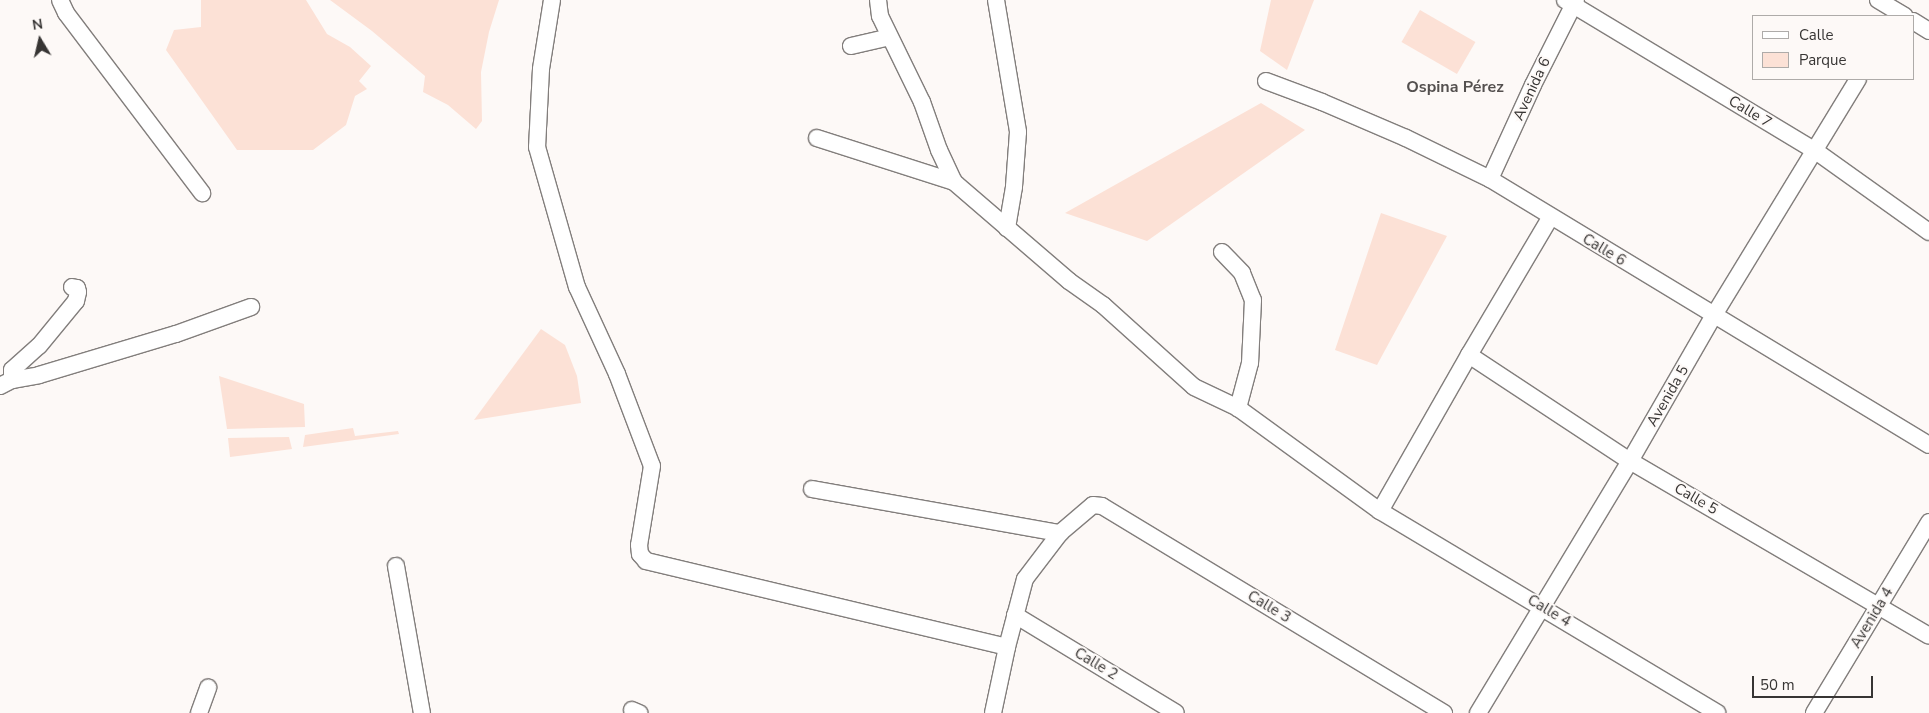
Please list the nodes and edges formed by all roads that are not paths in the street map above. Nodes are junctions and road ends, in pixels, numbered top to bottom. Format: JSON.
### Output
{"nodes":[{"id":1,"x":60,"y":0,"type":"edge"},
{"id":2,"x":552,"y":0,"type":"edge"},
{"id":3,"x":878,"y":0,"type":"edge"},
{"id":4,"x":996,"y":0,"type":"edge"},
{"id":5,"x":1878,"y":0,"type":"edge"},
{"id":6,"x":1572,"y":2,"type":"edge"},
{"id":7,"x":1904,"y":13,"type":"edge"},
{"id":8,"x":1914,"y":20,"type":"edge"},
{"id":9,"x":1929,"y":31,"type":"edge"},
{"id":10,"x":889,"y":37,"type":"junction"},
{"id":11,"x":851,"y":46,"type":"dead end"},
{"id":12,"x":1857,"y":80,"type":"edge"},
{"id":13,"x":1266,"y":82,"type":"dead end"},
{"id":14,"x":817,"y":138,"type":"dead end"},
{"id":15,"x":1814,"y":150,"type":"junction"},
{"id":16,"x":1490,"y":179,"type":"junction"},
{"id":17,"x":954,"y":182,"type":"junction"},
{"id":18,"x":202,"y":193,"type":"dead end"},
{"id":19,"x":1550,"y":218,"type":"junction"},
{"id":20,"x":1007,"y":228,"type":"junction"},
{"id":21,"x":1929,"y":232,"type":"edge"},
{"id":22,"x":1222,"y":252,"type":"dead end"},
{"id":23,"x":72,"y":287,"type":"dead end"},
{"id":24,"x":251,"y":307,"type":"dead end"},
{"id":25,"x":1714,"y":315,"type":"junction"},
{"id":26,"x":1469,"y":355,"type":"junction"},
{"id":27,"x":6,"y":383,"type":"edge"},
{"id":28,"x":1238,"y":408,"type":"junction"},
{"id":29,"x":1929,"y":445,"type":"edge"},
{"id":30,"x":1630,"y":461,"type":"junction"},
{"id":31,"x":812,"y":489,"type":"dead end"},
{"id":32,"x":1380,"y":512,"type":"junction"},
{"id":33,"x":1929,"y":522,"type":"edge"},
{"id":34,"x":1060,"y":533,"type":"junction"},
{"id":35,"x":396,"y":566,"type":"dead end"},
{"id":36,"x":1880,"y":606,"type":"junction"},
{"id":37,"x":1542,"y":607,"type":"junction"},
{"id":38,"x":1015,"y":615,"type":"junction"},
{"id":39,"x":1929,"y":636,"type":"edge"},
{"id":40,"x":1007,"y":647,"type":"junction"},
{"id":41,"x":208,"y":688,"type":"dead end"},
{"id":42,"x":199,"y":713,"type":"edge"},
{"id":43,"x":422,"y":713,"type":"edge"},
{"id":44,"x":993,"y":713,"type":"edge"},
{"id":45,"x":1176,"y":713,"type":"edge"},
{"id":46,"x":1444,"y":713,"type":"edge"},
{"id":47,"x":1478,"y":713,"type":"edge"},
{"id":48,"x":1717,"y":713,"type":"edge"},
{"id":49,"x":1814,"y":713,"type":"edge"}],
"edges":[{"from":1,"to":18,"type":"street"},
{"from":2,"to":40,"type":"street"},
{"from":3,"to":10,"type":"street"},
{"from":4,"to":20,"type":"street"},
{"from":5,"to":7,"type":"street"},
{"from":6,"to":15,"type":"street","name":"Calle 7"},
{"from":6,"to":16,"type":"street","name":"Avenida 6"},
{"from":8,"to":9,"type":"street"},
{"from":10,"to":11,"type":"street"},
{"from":10,"to":17,"type":"street"},
{"from":12,"to":15,"type":"street","name":"Avenida 5"},
{"from":13,"to":16,"type":"street","name":"Calle 6"},
{"from":14,"to":17,"type":"street"},
{"from":15,"to":21,"type":"street","name":"Calle 7"},
{"from":15,"to":25,"type":"street","name":"Avenida 5"},
{"from":16,"to":19,"type":"street","name":"Calle 6"},
{"from":17,"to":20,"type":"street","name":"Calle 4"},
{"from":19,"to":25,"type":"street","name":"Calle 6"},
{"from":19,"to":26,"type":"street"},
{"from":20,"to":28,"type":"street","name":"Calle 4"},
{"from":22,"to":28,"type":"street"},
{"from":23,"to":27,"type":"street"},
{"from":24,"to":27,"type":"street"},
{"from":25,"to":29,"type":"street","name":"Calle 6"},
{"from":25,"to":30,"type":"street","name":"Avenida 5"},
{"from":26,"to":30,"type":"street","name":"Calle 5"},
{"from":26,"to":32,"type":"street"},
{"from":28,"to":32,"type":"street","name":"Calle 4"},
{"from":30,"to":36,"type":"street","name":"Calle 5"},
{"from":30,"to":37,"type":"street","name":"Avenida 5"},
{"from":31,"to":34,"type":"street"},
{"from":32,"to":37,"type":"street","name":"Calle 4"},
{"from":33,"to":36,"type":"street","name":"Avenida 4"},
{"from":34,"to":38,"type":"street"},
{"from":34,"to":46,"type":"street","name":"Calle 3"},
{"from":35,"to":43,"type":"street"},
{"from":36,"to":39,"type":"street","name":"Calle 5"},
{"from":36,"to":49,"type":"street","name":"Avenida 4"},
{"from":37,"to":47,"type":"street","name":"Avenida 5"},
{"from":37,"to":48,"type":"street","name":"Calle 4"},
{"from":38,"to":40,"type":"street"},
{"from":38,"to":45,"type":"street","name":"Calle 2"},
{"from":40,"to":44,"type":"street"},
{"from":41,"to":42,"type":"street"}]}
